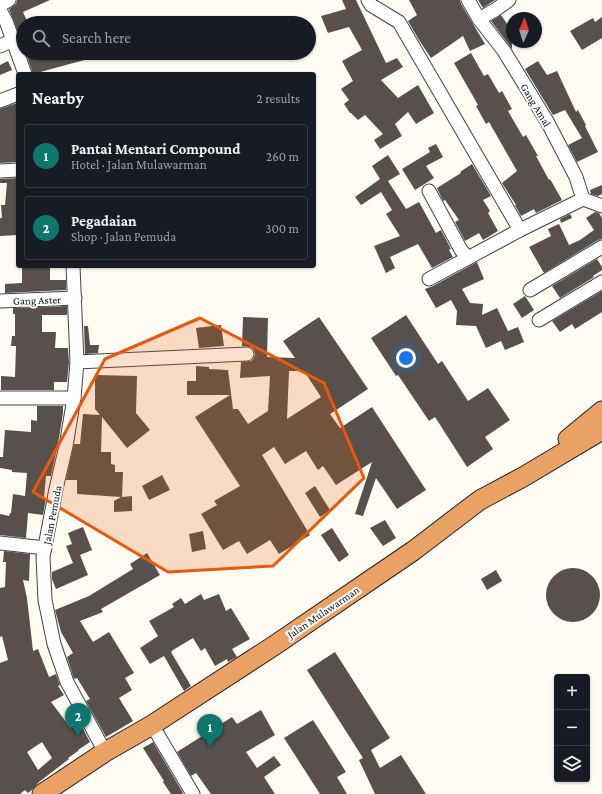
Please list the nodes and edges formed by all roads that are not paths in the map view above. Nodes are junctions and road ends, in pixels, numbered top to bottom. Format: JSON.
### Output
{"nodes":[{"id":1,"x":9,"y":0,"type":"edge"},
{"id":2,"x":368,"y":0,"type":"edge"},
{"id":3,"x":468,"y":0,"type":"edge"},
{"id":4,"x":509,"y":0,"type":"edge"},
{"id":5,"x":0,"y":5,"type":"edge"},
{"id":6,"x":0,"y":10,"type":"edge"},
{"id":7,"x":479,"y":19,"type":"junction"},
{"id":8,"x":13,"y":40,"type":"junction"},
{"id":9,"x":0,"y":46,"type":"edge"},
{"id":10,"x":16,"y":48,"type":"edge"},
{"id":11,"x":20,"y":60,"type":"edge"},
{"id":12,"x":24,"y":72,"type":"edge"},
{"id":13,"x":16,"y":95,"type":"edge"},
{"id":14,"x":0,"y":101,"type":"edge"},
{"id":15,"x":16,"y":170,"type":"edge"},
{"id":16,"x":0,"y":171,"type":"edge"},
{"id":17,"x":429,"y":191,"type":"dead end"},
{"id":18,"x":583,"y":199,"type":"junction"},
{"id":19,"x":602,"y":206,"type":"edge"},
{"id":20,"x":520,"y":230,"type":"junction"},
{"id":21,"x":602,"y":247,"type":"edge"},
{"id":22,"x":468,"y":258,"type":"junction"},
{"id":23,"x":73,"y":268,"type":"edge"},
{"id":24,"x":429,"y":278,"type":"dead end"},
{"id":25,"x":602,"y":282,"type":"edge"},
{"id":26,"x":530,"y":290,"type":"dead end"},
{"id":27,"x":75,"y":298,"type":"junction"},
{"id":28,"x":0,"y":301,"type":"edge"},
{"id":29,"x":539,"y":320,"type":"dead end"},
{"id":30,"x":247,"y":354,"type":"dead end"},
{"id":31,"x":77,"y":362,"type":"junction"},
{"id":32,"x":0,"y":398,"type":"edge"},
{"id":33,"x":74,"y":398,"type":"junction"},
{"id":34,"x":602,"y":411,"type":"edge"},
{"id":35,"x":602,"y":430,"type":"edge"},
{"id":36,"x":523,"y":477,"type":"junction"},
{"id":37,"x":0,"y":543,"type":"edge"},
{"id":38,"x":45,"y":548,"type":"junction"},
{"id":39,"x":152,"y":725,"type":"junction"},
{"id":40,"x":106,"y":752,"type":"junction"},
{"id":41,"x":42,"y":794,"type":"edge"},
{"id":42,"x":193,"y":794,"type":"edge"}],
"edges":[{"from":1,"to":5,"type":"street"},
{"from":2,"to":20,"type":"street"},
{"from":3,"to":7,"type":"street","name":"Gang Amal"},
{"from":4,"to":7,"type":"street"},
{"from":6,"to":8,"type":"street"},
{"from":7,"to":18,"type":"street","name":"Gang Amal"},
{"from":8,"to":9,"type":"street"},
{"from":8,"to":10,"type":"street"},
{"from":11,"to":12,"type":"street"},
{"from":13,"to":14,"type":"street"},
{"from":15,"to":16,"type":"street"},
{"from":17,"to":22,"type":"street"},
{"from":18,"to":19,"type":"street"},
{"from":18,"to":20,"type":"street"},
{"from":20,"to":22,"type":"street"},
{"from":21,"to":26,"type":"street"},
{"from":22,"to":24,"type":"street"},
{"from":23,"to":27,"type":"street","name":"Jalan Pemuda"},
{"from":25,"to":29,"type":"street"},
{"from":27,"to":28,"type":"street","name":"Gang Aster"},
{"from":27,"to":31,"type":"street","name":"Jalan Pemuda"},
{"from":30,"to":31,"type":"street"},
{"from":31,"to":33,"type":"street","name":"Jalan Pemuda"},
{"from":32,"to":33,"type":"street"},
{"from":33,"to":38,"type":"street","name":"Jalan Pemuda"},
{"from":34,"to":36,"type":"highway"},
{"from":35,"to":36,"type":"highway","name":"Jalan Mulawarman"},
{"from":36,"to":39,"type":"highway","name":"Jalan Mulawarman"},
{"from":37,"to":38,"type":"street"},
{"from":38,"to":40,"type":"street","name":"Jalan Pemuda"},
{"from":39,"to":40,"type":"highway","name":"Jalan Mulawarman"},
{"from":39,"to":42,"type":"street"},
{"from":40,"to":41,"type":"highway","name":"Jalan Mulawarman"}]}
